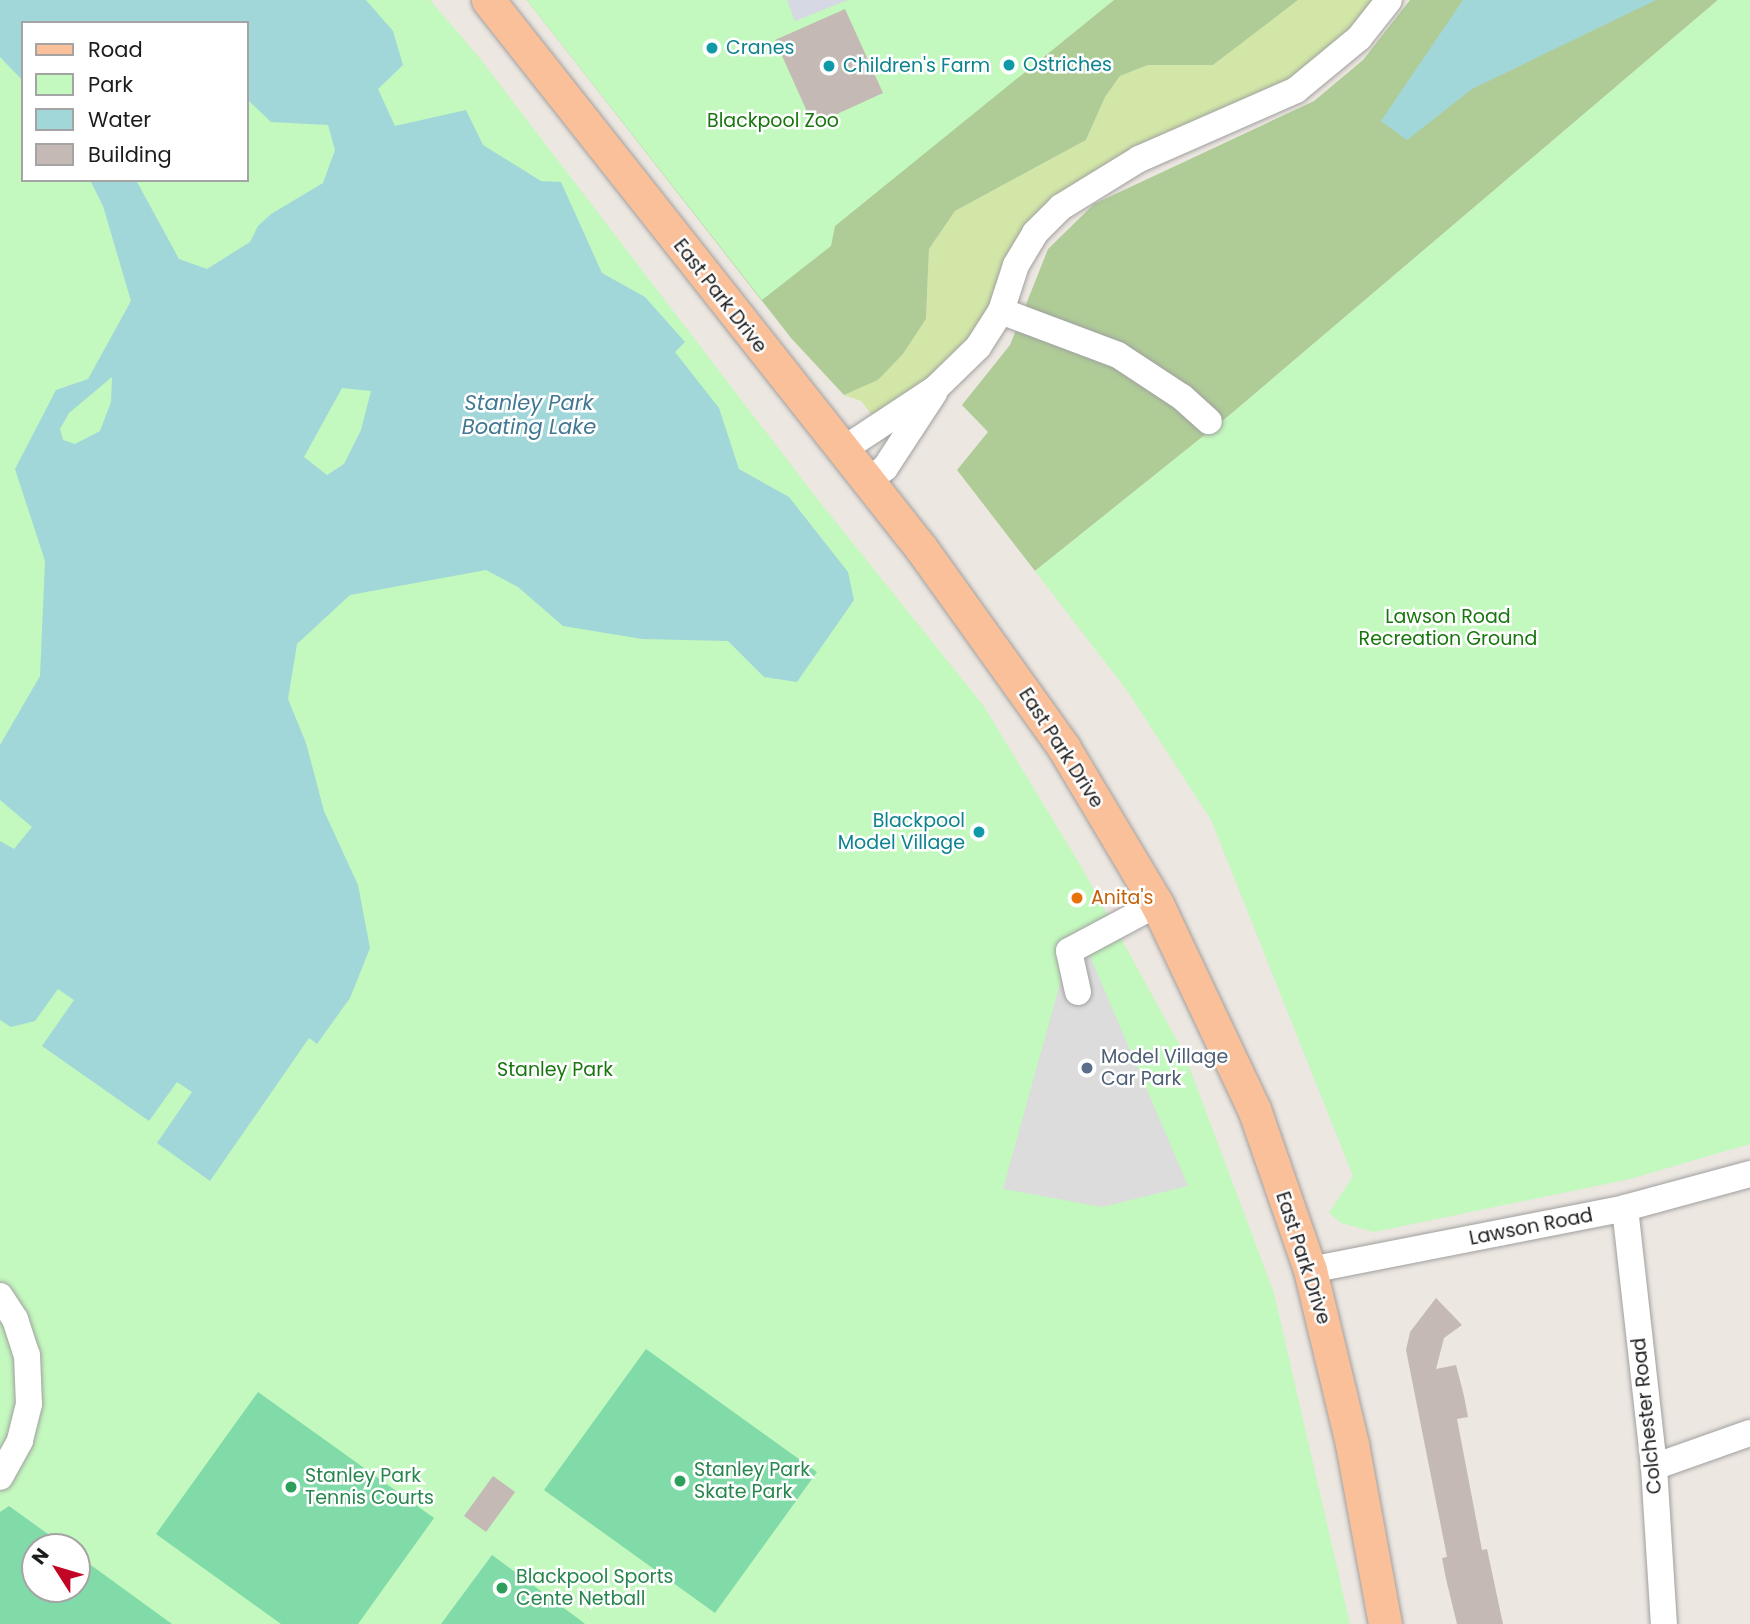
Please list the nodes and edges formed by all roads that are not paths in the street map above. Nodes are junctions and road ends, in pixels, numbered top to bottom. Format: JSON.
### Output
{"nodes":[{"id":1,"x":488,"y":0,"type":"edge"},
{"id":2,"x":1388,"y":0,"type":"edge"},
{"id":3,"x":1001,"y":311,"type":"junction"},
{"id":4,"x":936,"y":388,"type":"junction"},
{"id":5,"x":1209,"y":421,"type":"dead end"},
{"id":6,"x":844,"y":449,"type":"junction"},
{"id":7,"x":869,"y":480,"type":"junction"},
{"id":8,"x":1157,"y":904,"type":"junction"},
{"id":9,"x":1078,"y":992,"type":"dead end"},
{"id":10,"x":1750,"y":1174,"type":"edge"},
{"id":11,"x":1625,"y":1208,"type":"junction"},
{"id":12,"x":1310,"y":1270,"type":"junction"},
{"id":13,"x":0,"y":1296,"type":"edge"},
{"id":14,"x":1750,"y":1433,"type":"edge"},
{"id":15,"x":1654,"y":1467,"type":"junction"},
{"id":16,"x":0,"y":1477,"type":"edge"},
{"id":17,"x":1385,"y":1624,"type":"edge"},
{"id":18,"x":1664,"y":1624,"type":"edge"}],
"edges":[{"from":1,"to":6,"type":"main road","name":"East Park Drive"},
{"from":2,"to":3,"type":"street"},
{"from":3,"to":4,"type":"street"},
{"from":3,"to":5,"type":"street"},
{"from":4,"to":6,"type":"street"},
{"from":4,"to":7,"type":"street"},
{"from":6,"to":7,"type":"main road","name":"East Park Drive"},
{"from":7,"to":8,"type":"main road","name":"East Park Drive"},
{"from":8,"to":9,"type":"street"},
{"from":8,"to":12,"type":"main road","name":"East Park Drive"},
{"from":10,"to":11,"type":"street","name":"Lawson Road"},
{"from":11,"to":12,"type":"street","name":"Lawson Road"},
{"from":11,"to":15,"type":"street","name":"Colchester Road"},
{"from":12,"to":17,"type":"main road","name":"East Park Drive"},
{"from":13,"to":16,"type":"street"},
{"from":14,"to":15,"type":"street"},
{"from":15,"to":18,"type":"street","name":"Colchester Road"}]}
